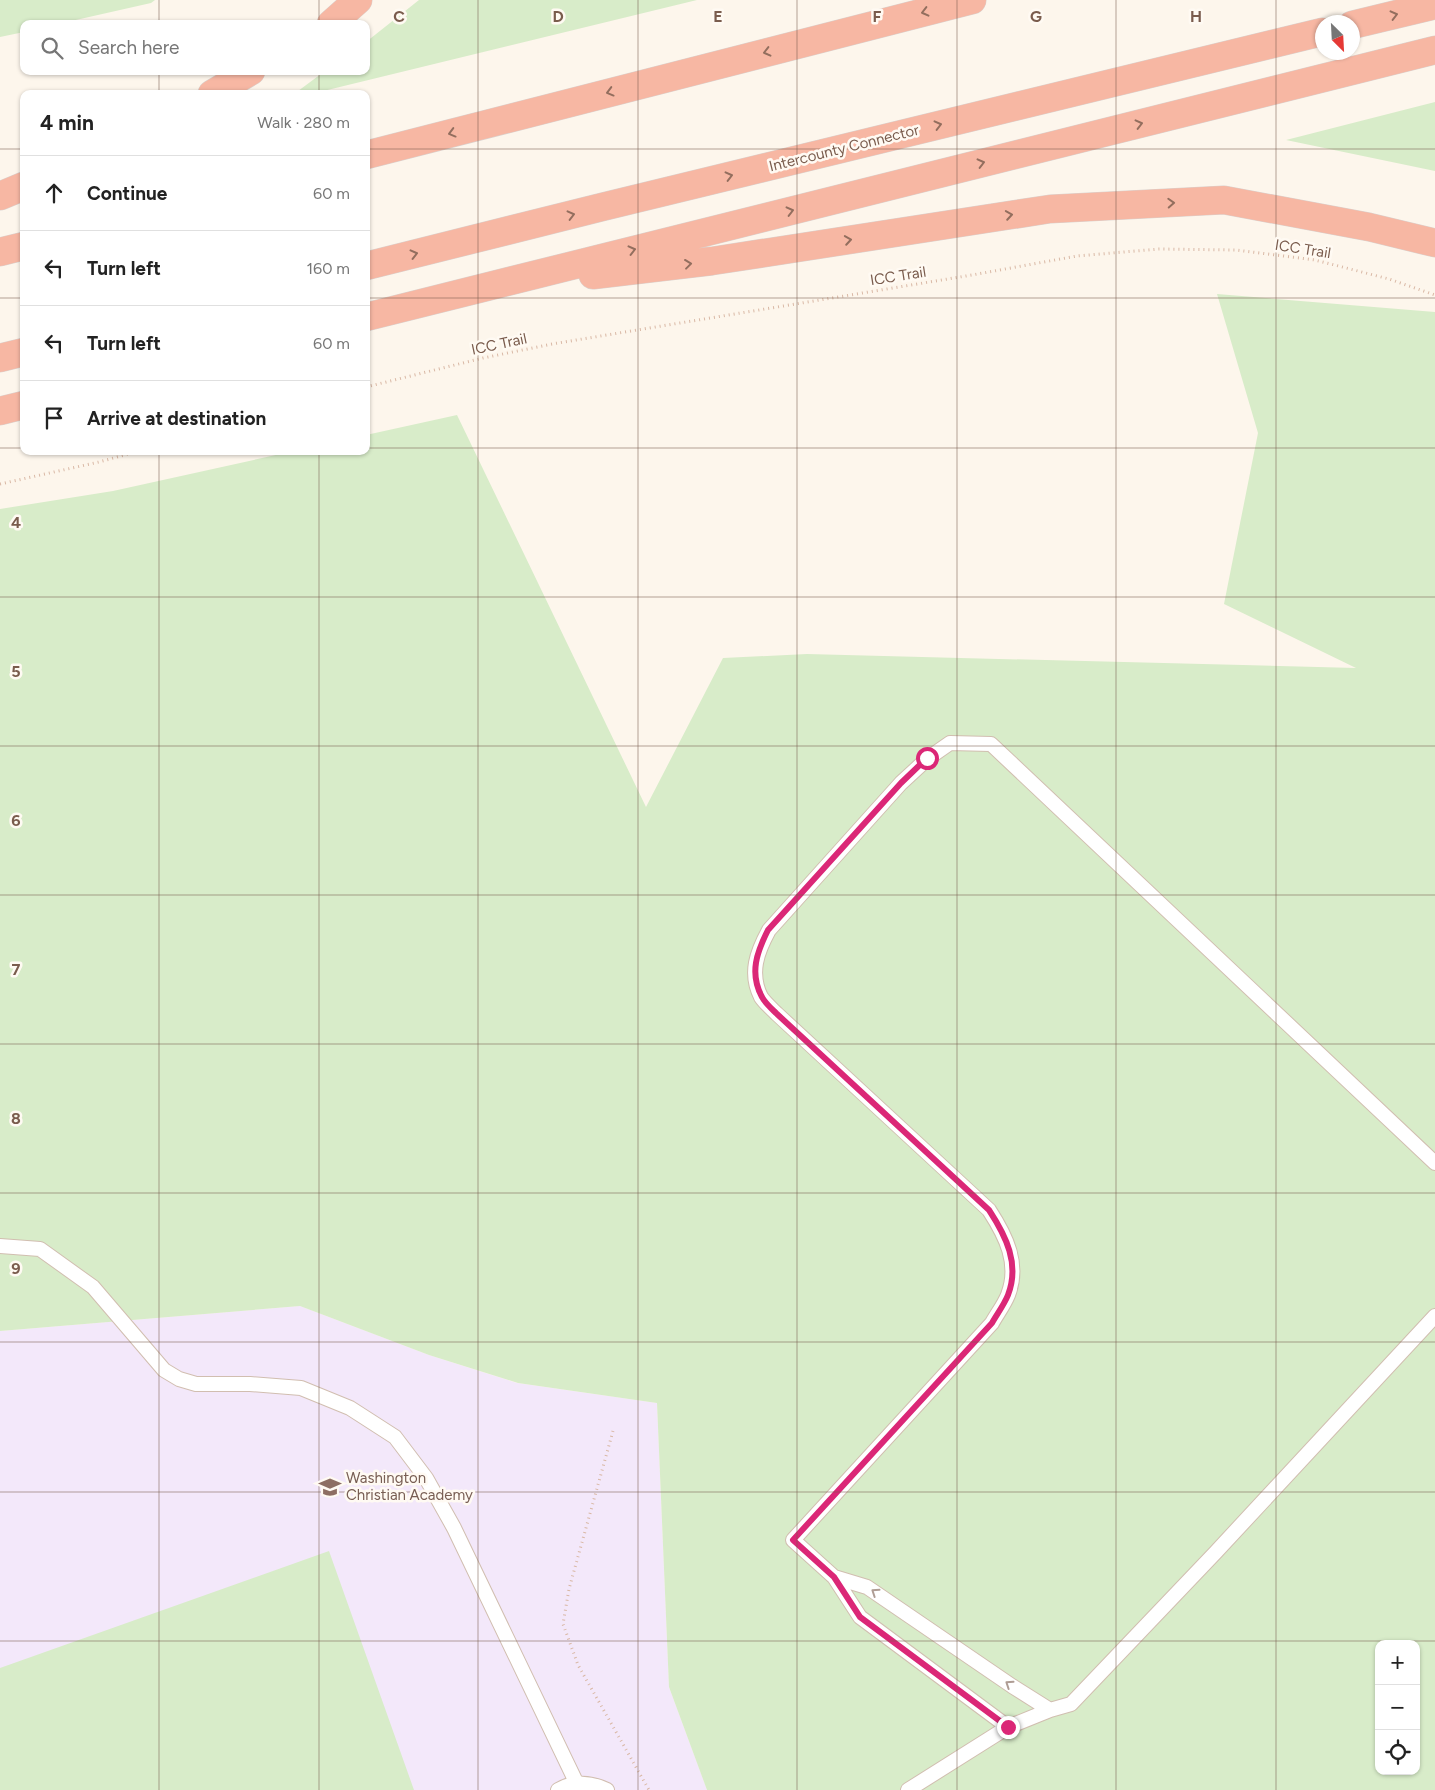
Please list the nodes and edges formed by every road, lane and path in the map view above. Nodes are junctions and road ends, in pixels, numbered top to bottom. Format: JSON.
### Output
{"nodes":[{"id":1,"x":358,"y":0,"type":"edge"},
{"id":2,"x":972,"y":0,"type":"edge"},
{"id":3,"x":1435,"y":5,"type":"edge"},
{"id":4,"x":336,"y":20,"type":"edge"},
{"id":5,"x":1360,"y":23,"type":"edge"},
{"id":6,"x":1315,"y":34,"type":"edge"},
{"id":7,"x":1435,"y":50,"type":"edge"},
{"id":8,"x":244,"y":75,"type":"edge"},
{"id":9,"x":219,"y":90,"type":"edge"},
{"id":10,"x":370,"y":155,"type":"edge"},
{"id":11,"x":20,"y":188,"type":"edge"},
{"id":12,"x":0,"y":196,"type":"edge"},
{"id":13,"x":1435,"y":243,"type":"edge"},
{"id":14,"x":20,"y":247,"type":"edge"},
{"id":15,"x":0,"y":252,"type":"edge"},
{"id":16,"x":370,"y":265,"type":"edge"},
{"id":17,"x":483,"y":287,"type":"junction"},
{"id":18,"x":1435,"y":295,"type":"edge"},
{"id":19,"x":370,"y":316,"type":"edge"},
{"id":20,"x":20,"y":353,"type":"edge"},
{"id":21,"x":0,"y":358,"type":"edge"},
{"id":22,"x":370,"y":386,"type":"edge"},
{"id":23,"x":20,"y":406,"type":"edge"},
{"id":24,"x":0,"y":411,"type":"edge"},
{"id":25,"x":124,"y":455,"type":"edge"},
{"id":26,"x":0,"y":484,"type":"edge"},
{"id":27,"x":1435,"y":1163,"type":"edge"},
{"id":28,"x":0,"y":1246,"type":"edge"},
{"id":29,"x":1435,"y":1316,"type":"edge"},
{"id":30,"x":613,"y":1431,"type":"dead end"},
{"id":31,"x":834,"y":1577,"type":"junction"},
{"id":32,"x":1050,"y":1710,"type":"junction"},
{"id":33,"x":1008,"y":1727,"type":"junction"},
{"id":34,"x":577,"y":1784,"type":"junction"},
{"id":35,"x":558,"y":1790,"type":"edge"},
{"id":36,"x":607,"y":1790,"type":"edge"},
{"id":37,"x":649,"y":1790,"type":"edge"},
{"id":38,"x":908,"y":1790,"type":"edge"}],
"edges":[{"from":1,"to":4,"type":"highway"},
{"from":2,"to":10,"type":"highway","one_way":true},
{"from":5,"to":3,"type":"highway","one_way":true},
{"from":16,"to":6,"type":"highway","name":"Intercounty Connector","one_way":true},
{"from":17,"to":7,"type":"highway","one_way":true},
{"from":8,"to":9,"type":"highway"},
{"from":11,"to":12,"type":"highway"},
{"from":17,"to":13,"type":"highway","one_way":true},
{"from":14,"to":15,"type":"highway"},
{"from":17,"to":19,"type":"highway"},
{"from":18,"to":22,"type":"path","name":"ICC Trail"},
{"from":20,"to":21,"type":"highway"},
{"from":23,"to":24,"type":"highway"},
{"from":25,"to":26,"type":"path"},
{"from":27,"to":31,"type":"lane"},
{"from":28,"to":34,"type":"lane"},
{"from":29,"to":32,"type":"lane"},
{"from":30,"to":37,"type":"path"},
{"from":32,"to":31,"type":"lane","one_way":true},
{"from":31,"to":33,"type":"lane"},
{"from":32,"to":33,"type":"lane"},
{"from":33,"to":38,"type":"lane"},
{"from":34,"to":35,"type":"lane"},
{"from":34,"to":36,"type":"lane"}]}
